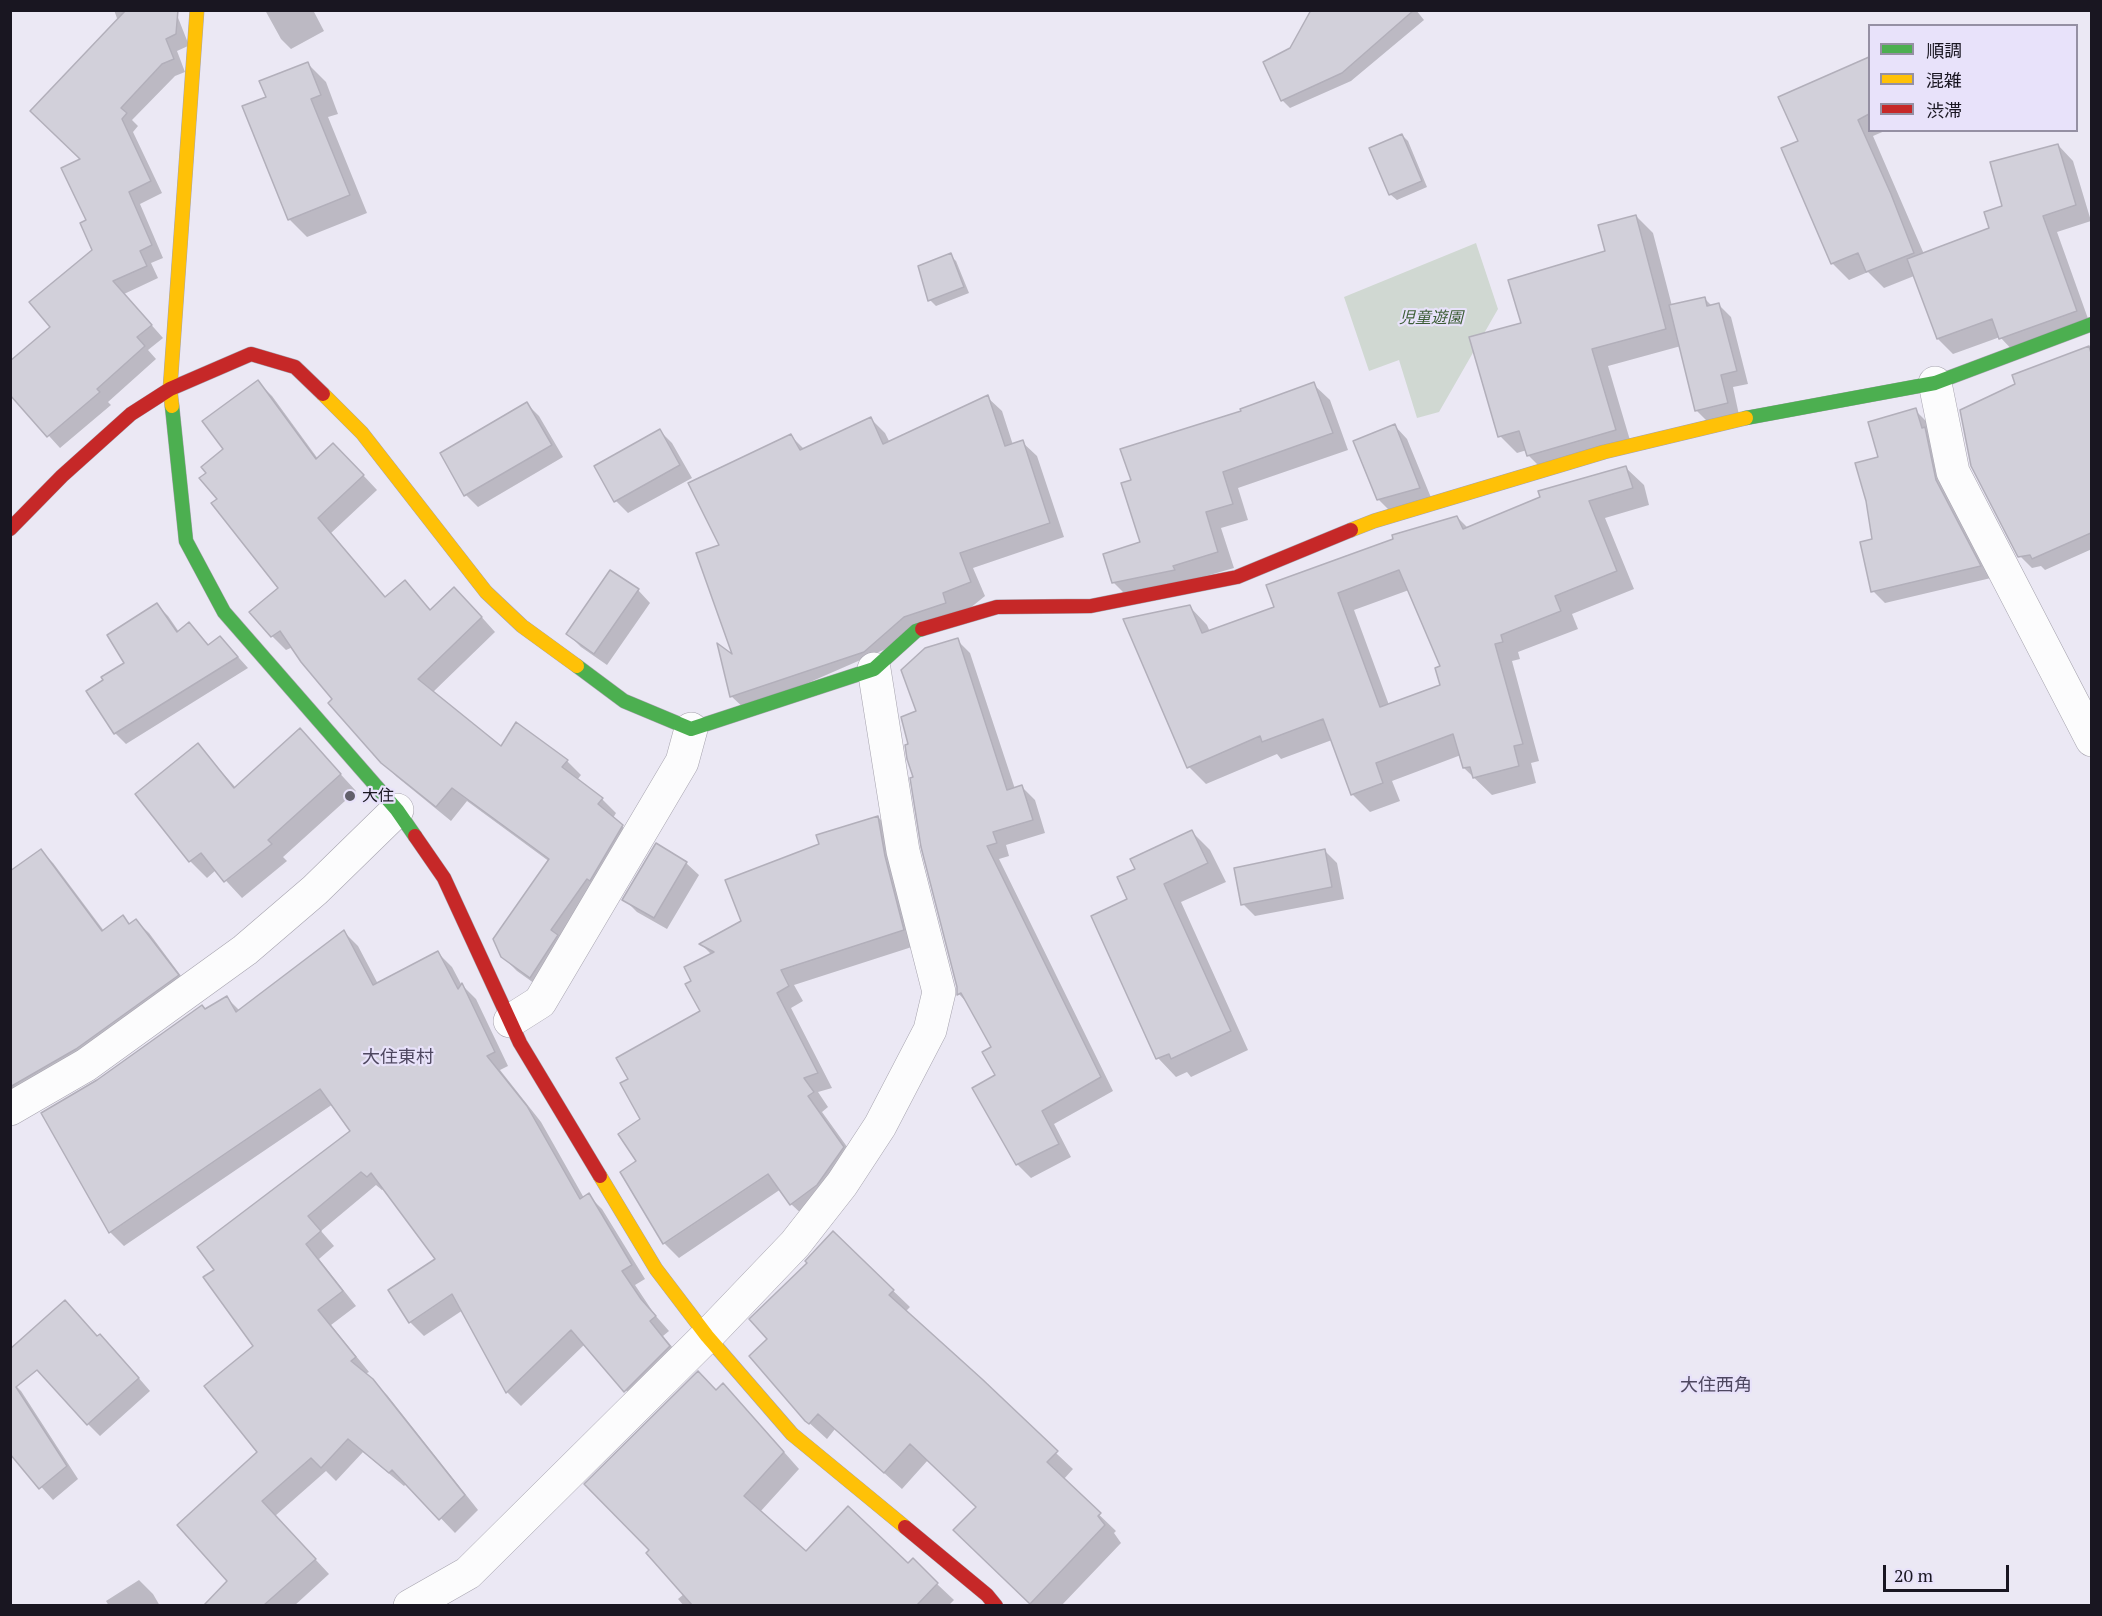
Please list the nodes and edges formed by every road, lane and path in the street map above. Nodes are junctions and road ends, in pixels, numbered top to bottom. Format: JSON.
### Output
{"nodes":[{"id":1,"x":197,"y":10,"type":"edge"},
{"id":2,"x":2091,"y":324,"type":"edge"},
{"id":3,"x":1935,"y":383,"type":"junction"},
{"id":4,"x":170,"y":389,"type":"junction"},
{"id":5,"x":10,"y":529,"type":"edge"},
{"id":6,"x":874,"y":669,"type":"junction"},
{"id":7,"x":691,"y":729,"type":"junction"},
{"id":8,"x":2091,"y":740,"type":"edge"},
{"id":9,"x":397,"y":810,"type":"junction"},
{"id":10,"x":510,"y":1021,"type":"junction"},
{"id":11,"x":10,"y":1109,"type":"edge"},
{"id":12,"x":707,"y":1335,"type":"junction"},
{"id":13,"x":410,"y":1605,"type":"edge"},
{"id":14,"x":996,"y":1605,"type":"edge"}],
"edges":[{"from":1,"to":4,"type":"street"},
{"from":2,"to":3,"type":"street"},
{"from":3,"to":6,"type":"street"},
{"from":3,"to":8,"type":"street"},
{"from":4,"to":5,"type":"street"},
{"from":4,"to":7,"type":"street"},
{"from":4,"to":9,"type":"street"},
{"from":6,"to":7,"type":"street"},
{"from":6,"to":12,"type":"street"},
{"from":7,"to":10,"type":"street"},
{"from":9,"to":10,"type":"street"},
{"from":9,"to":11,"type":"street"},
{"from":10,"to":12,"type":"street"},
{"from":12,"to":13,"type":"street"},
{"from":12,"to":14,"type":"street"}]}
